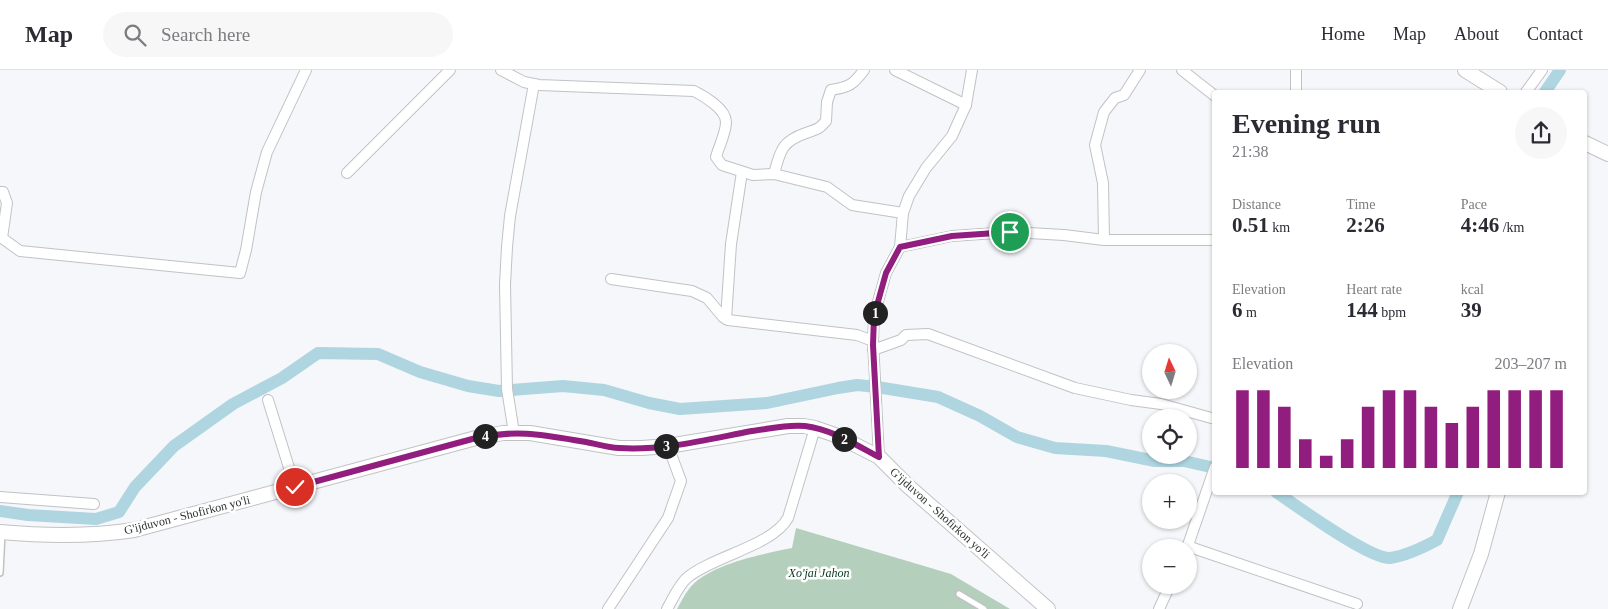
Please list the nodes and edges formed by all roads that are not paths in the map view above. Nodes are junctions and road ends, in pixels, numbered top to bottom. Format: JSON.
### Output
{"nodes":[{"id":1,"x":306,"y":70,"type":"edge"},
{"id":2,"x":450,"y":70,"type":"edge"},
{"id":3,"x":501,"y":70,"type":"edge"},
{"id":4,"x":864,"y":70,"type":"edge"},
{"id":5,"x":895,"y":70,"type":"edge"},
{"id":6,"x":972,"y":70,"type":"edge"},
{"id":7,"x":1140,"y":70,"type":"edge"},
{"id":8,"x":1182,"y":70,"type":"edge"},
{"id":9,"x":1296,"y":70,"type":"edge"},
{"id":10,"x":1465,"y":70,"type":"edge"},
{"id":11,"x":1542,"y":70,"type":"edge"},
{"id":12,"x":534,"y":84,"type":"junction"},
{"id":13,"x":1296,"y":90,"type":"edge"},
{"id":14,"x":1497,"y":90,"type":"edge"},
{"id":15,"x":1527,"y":90,"type":"edge"},
{"id":16,"x":1212,"y":94,"type":"edge"},
{"id":17,"x":966,"y":105,"type":"junction"},
{"id":18,"x":1587,"y":144,"type":"edge"},
{"id":19,"x":1608,"y":154,"type":"edge"},
{"id":20,"x":742,"y":172,"type":"junction"},
{"id":21,"x":347,"y":173,"type":"dead end"},
{"id":22,"x":774,"y":174,"type":"junction"},
{"id":23,"x":0,"y":192,"type":"edge"},
{"id":24,"x":903,"y":213,"type":"junction"},
{"id":25,"x":1104,"y":240,"type":"junction"},
{"id":26,"x":1212,"y":240,"type":"edge"},
{"id":27,"x":900,"y":247,"type":"junction"},
{"id":28,"x":611,"y":279,"type":"dead end"},
{"id":29,"x":726,"y":319,"type":"junction"},
{"id":30,"x":873,"y":345,"type":"junction"},
{"id":31,"x":268,"y":400,"type":"dead end"},
{"id":32,"x":1212,"y":418,"type":"edge"},
{"id":33,"x":815,"y":428,"type":"junction"},
{"id":34,"x":514,"y":433,"type":"junction"},
{"id":35,"x":668,"y":446,"type":"junction"},
{"id":36,"x":879,"y":457,"type":"junction"},
{"id":37,"x":1212,"y":477,"type":"edge"},
{"id":38,"x":295,"y":487,"type":"junction"},
{"id":39,"x":1497,"y":495,"type":"edge"},
{"id":40,"x":0,"y":496,"type":"edge"},
{"id":41,"x":94,"y":504,"type":"dead end"},
{"id":42,"x":1,"y":533,"type":"edge"},
{"id":43,"x":1190,"y":539,"type":"edge"},
{"id":44,"x":1197,"y":550,"type":"edge"},
{"id":45,"x":0,"y":573,"type":"edge"},
{"id":46,"x":959,"y":594,"type":"dead end"},
{"id":47,"x":1166,"y":594,"type":"edge"},
{"id":48,"x":1357,"y":604,"type":"dead end"},
{"id":49,"x":1043,"y":608,"type":"edge"},
{"id":50,"x":608,"y":609,"type":"edge"},
{"id":51,"x":666,"y":609,"type":"edge"},
{"id":52,"x":984,"y":609,"type":"edge"},
{"id":53,"x":1159,"y":609,"type":"edge"},
{"id":54,"x":1460,"y":609,"type":"edge"}],
"edges":[{"from":1,"to":23,"type":"street"},
{"from":2,"to":21,"type":"street"},
{"from":3,"to":12,"type":"street"},
{"from":4,"to":22,"type":"street"},
{"from":5,"to":17,"type":"street"},
{"from":6,"to":17,"type":"street"},
{"from":7,"to":25,"type":"street"},
{"from":8,"to":16,"type":"street"},
{"from":9,"to":13,"type":"street"},
{"from":10,"to":14,"type":"main road"},
{"from":11,"to":15,"type":"street"},
{"from":12,"to":20,"type":"street"},
{"from":12,"to":34,"type":"street"},
{"from":17,"to":24,"type":"street"},
{"from":18,"to":19,"type":"main road"},
{"from":20,"to":22,"type":"street"},
{"from":20,"to":29,"type":"street"},
{"from":22,"to":24,"type":"street"},
{"from":24,"to":27,"type":"street"},
{"from":25,"to":26,"type":"street"},
{"from":25,"to":27,"type":"street"},
{"from":27,"to":30,"type":"street"},
{"from":28,"to":29,"type":"street"},
{"from":29,"to":30,"type":"street"},
{"from":30,"to":32,"type":"street"},
{"from":30,"to":36,"type":"street"},
{"from":31,"to":38,"type":"street"},
{"from":33,"to":35,"type":"main road","name":"G'ijduvon - Shofirkon yo'li"},
{"from":33,"to":36,"type":"main road","name":"G'ijduvon - Shofirkon yo'li"},
{"from":33,"to":51,"type":"street"},
{"from":34,"to":35,"type":"main road","name":"G'ijduvon - Shofirkon yo'li"},
{"from":34,"to":38,"type":"main road","name":"G'ijduvon - Shofirkon yo'li"},
{"from":35,"to":50,"type":"street"},
{"from":36,"to":49,"type":"main road","name":"G'ijduvon - Shofirkon yo'li"},
{"from":37,"to":43,"type":"street"},
{"from":38,"to":42,"type":"main road","name":"G'ijduvon - Shofirkon yo'li"},
{"from":39,"to":54,"type":"main road"},
{"from":40,"to":41,"type":"street"},
{"from":42,"to":45,"type":"lane"},
{"from":44,"to":48,"type":"street"},
{"from":46,"to":52,"type":"lane"},
{"from":47,"to":53,"type":"street"}]}
